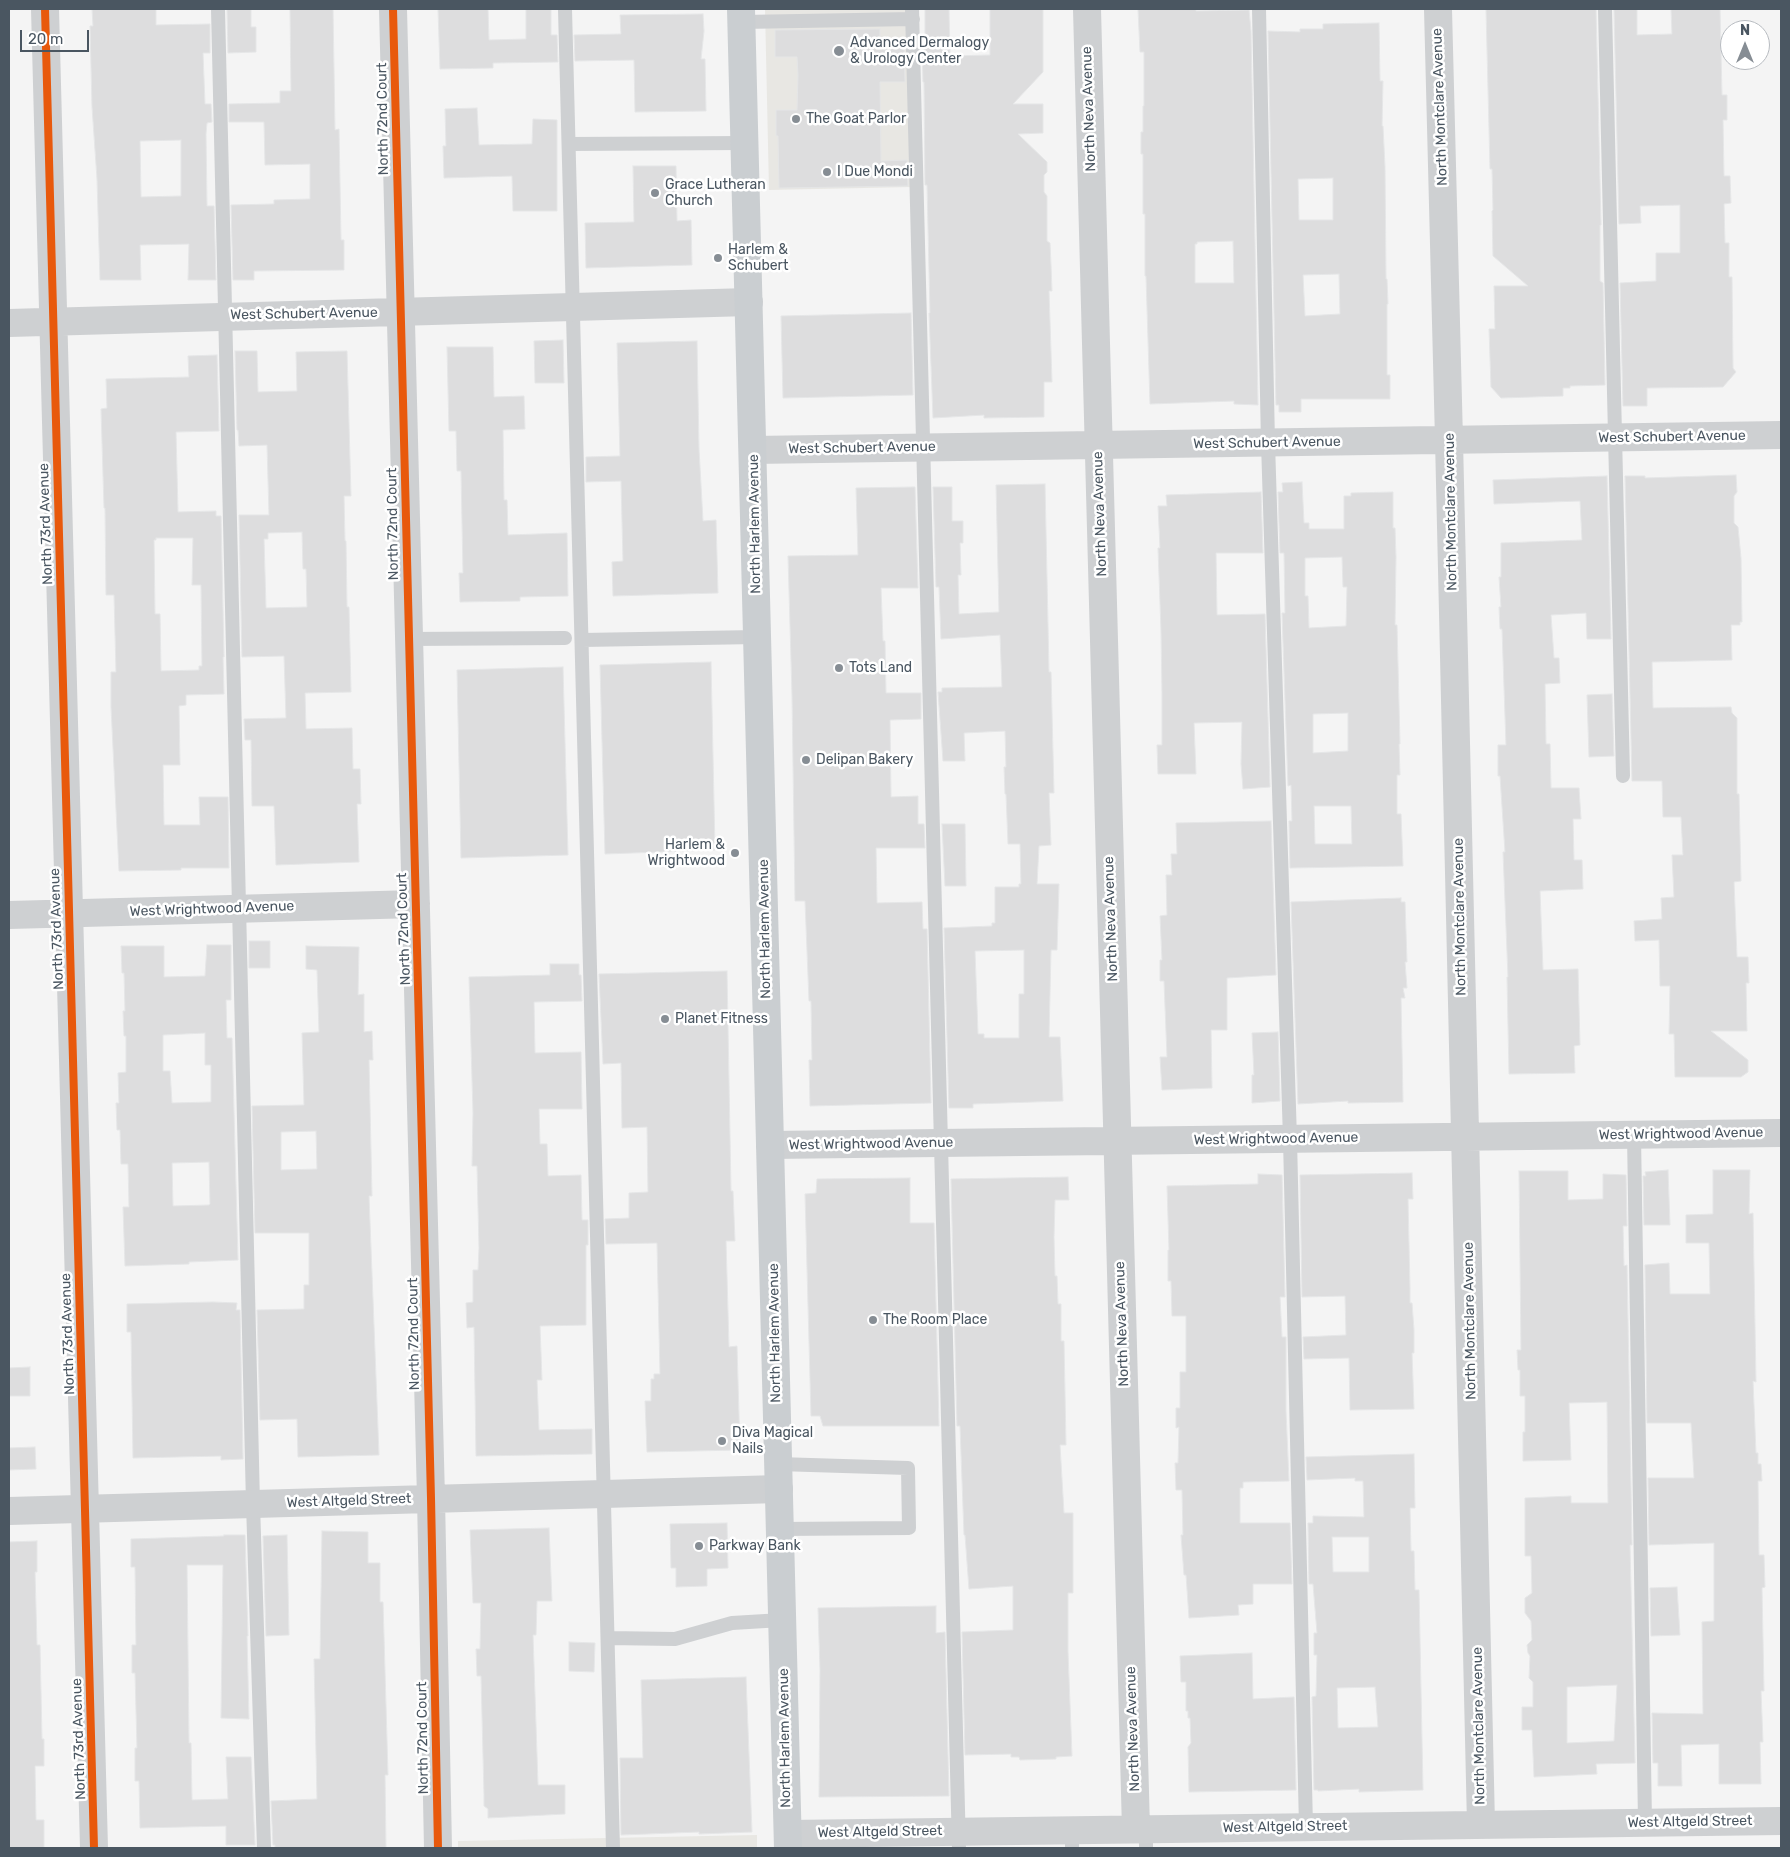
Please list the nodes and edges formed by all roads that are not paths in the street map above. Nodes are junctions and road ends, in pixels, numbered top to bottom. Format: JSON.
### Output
{"nodes":[{"id":1,"x":45,"y":9,"type":"edge"},
{"id":2,"x":218,"y":9,"type":"edge"},
{"id":3,"x":393,"y":9,"type":"edge"},
{"id":4,"x":565,"y":9,"type":"edge"},
{"id":5,"x":1087,"y":9,"type":"edge"},
{"id":6,"x":1259,"y":9,"type":"edge"},
{"id":7,"x":1438,"y":9,"type":"edge"},
{"id":8,"x":1605,"y":9,"type":"edge"},
{"id":9,"x":913,"y":14,"type":"edge"},
{"id":10,"x":742,"y":16,"type":"edge"},
{"id":11,"x":745,"y":143,"type":"junction"},
{"id":12,"x":569,"y":144,"type":"junction"},
{"id":13,"x":749,"y":302,"type":"junction"},
{"id":14,"x":573,"y":307,"type":"junction"},
{"id":15,"x":400,"y":312,"type":"junction"},
{"id":16,"x":225,"y":316,"type":"junction"},
{"id":17,"x":54,"y":321,"type":"junction"},
{"id":18,"x":9,"y":322,"type":"edge"},
{"id":19,"x":1781,"y":435,"type":"edge"},
{"id":20,"x":1614,"y":438,"type":"junction"},
{"id":21,"x":1450,"y":440,"type":"junction"},
{"id":22,"x":1268,"y":442,"type":"junction"},
{"id":23,"x":1098,"y":445,"type":"junction"},
{"id":24,"x":924,"y":448,"type":"junction"},
{"id":25,"x":753,"y":450,"type":"junction"},
{"id":26,"x":758,"y":637,"type":"junction"},
{"id":27,"x":565,"y":638,"type":"dead end"},
{"id":28,"x":408,"y":640,"type":"junction"},
{"id":29,"x":582,"y":640,"type":"junction"},
{"id":30,"x":1623,"y":776,"type":"dead end"},
{"id":31,"x":416,"y":904,"type":"junction"},
{"id":32,"x":239,"y":909,"type":"junction"},
{"id":33,"x":69,"y":913,"type":"junction"},
{"id":34,"x":9,"y":915,"type":"edge"},
{"id":35,"x":1781,"y":1133,"type":"edge"},
{"id":36,"x":1634,"y":1135,"type":"junction"},
{"id":37,"x":1465,"y":1136,"type":"junction"},
{"id":38,"x":1290,"y":1139,"type":"junction"},
{"id":39,"x":1117,"y":1141,"type":"junction"},
{"id":40,"x":941,"y":1143,"type":"junction"},
{"id":41,"x":770,"y":1145,"type":"junction"},
{"id":42,"x":779,"y":1477,"type":"junction"},
{"id":43,"x":604,"y":1494,"type":"junction"},
{"id":44,"x":431,"y":1498,"type":"junction"},
{"id":45,"x":253,"y":1504,"type":"junction"},
{"id":46,"x":85,"y":1509,"type":"junction"},
{"id":47,"x":9,"y":1511,"type":"edge"},
{"id":48,"x":780,"y":1529,"type":"junction"},
{"id":49,"x":782,"y":1620,"type":"junction"},
{"id":50,"x":608,"y":1638,"type":"junction"},
{"id":51,"x":1781,"y":1821,"type":"edge"},
{"id":52,"x":1646,"y":1822,"type":"junction"},
{"id":53,"x":1481,"y":1824,"type":"junction"},
{"id":54,"x":1316,"y":1834,"type":"edge"},
{"id":55,"x":1143,"y":1835,"type":"edge"},
{"id":56,"x":1078,"y":1839,"type":"edge"},
{"id":57,"x":959,"y":1840,"type":"edge"},
{"id":58,"x":788,"y":1841,"type":"edge"},
{"id":59,"x":94,"y":1848,"type":"edge"},
{"id":60,"x":264,"y":1848,"type":"edge"},
{"id":61,"x":438,"y":1848,"type":"edge"},
{"id":62,"x":613,"y":1848,"type":"edge"}],
"edges":[{"from":1,"to":17,"type":"street","name":"North 73rd Avenue"},
{"from":2,"to":16,"type":"lane"},
{"from":3,"to":15,"type":"street","name":"North 72nd Court"},
{"from":4,"to":12,"type":"lane"},
{"from":5,"to":23,"type":"street","name":"North Neva Avenue"},
{"from":6,"to":22,"type":"lane"},
{"from":7,"to":21,"type":"street","name":"North Montclare Avenue"},
{"from":8,"to":20,"type":"lane"},
{"from":9,"to":10,"type":"lane"},
{"from":9,"to":24,"type":"lane"},
{"from":10,"to":11,"type":"main road","name":"North Harlem Avenue"},
{"from":11,"to":12,"type":"lane"},
{"from":11,"to":13,"type":"main road","name":"North Harlem Avenue"},
{"from":12,"to":14,"type":"lane"},
{"from":13,"to":14,"type":"street","name":"West Schubert Avenue"},
{"from":13,"to":25,"type":"main road","name":"North Harlem Avenue"},
{"from":14,"to":15,"type":"street","name":"West Schubert Avenue"},
{"from":14,"to":29,"type":"lane"},
{"from":15,"to":16,"type":"street","name":"West Schubert Avenue"},
{"from":15,"to":28,"type":"street","name":"North 72nd Court"},
{"from":16,"to":17,"type":"street","name":"West Schubert Avenue"},
{"from":16,"to":32,"type":"lane"},
{"from":17,"to":18,"type":"street","name":"West Schubert Avenue"},
{"from":17,"to":33,"type":"street","name":"North 73rd Avenue"},
{"from":19,"to":20,"type":"street","name":"West Schubert Avenue"},
{"from":20,"to":21,"type":"street","name":"West Schubert Avenue"},
{"from":20,"to":30,"type":"lane"},
{"from":21,"to":22,"type":"street","name":"West Schubert Avenue"},
{"from":21,"to":37,"type":"street","name":"North Montclare Avenue"},
{"from":22,"to":23,"type":"street","name":"West Schubert Avenue"},
{"from":22,"to":38,"type":"lane"},
{"from":23,"to":24,"type":"street","name":"West Schubert Avenue"},
{"from":23,"to":39,"type":"street","name":"North Neva Avenue"},
{"from":24,"to":25,"type":"street","name":"West Schubert Avenue"},
{"from":24,"to":40,"type":"lane"},
{"from":25,"to":26,"type":"main road","name":"North Harlem Avenue"},
{"from":26,"to":29,"type":"lane"},
{"from":26,"to":41,"type":"main road","name":"North Harlem Avenue"},
{"from":27,"to":28,"type":"lane"},
{"from":28,"to":31,"type":"street","name":"North 72nd Court"},
{"from":29,"to":43,"type":"lane"},
{"from":31,"to":32,"type":"street","name":"West Wrightwood Avenue"},
{"from":31,"to":44,"type":"street","name":"North 72nd Court"},
{"from":32,"to":33,"type":"street","name":"West Wrightwood Avenue"},
{"from":32,"to":45,"type":"lane"},
{"from":33,"to":34,"type":"street","name":"West Wrightwood Avenue"},
{"from":33,"to":46,"type":"street","name":"North 73rd Avenue"},
{"from":35,"to":36,"type":"street","name":"West Wrightwood Avenue"},
{"from":36,"to":37,"type":"street","name":"West Wrightwood Avenue"},
{"from":36,"to":52,"type":"lane"},
{"from":37,"to":38,"type":"street","name":"West Wrightwood Avenue"},
{"from":37,"to":53,"type":"street","name":"North Montclare Avenue"},
{"from":38,"to":39,"type":"street","name":"West Wrightwood Avenue"},
{"from":38,"to":54,"type":"lane"},
{"from":39,"to":40,"type":"street","name":"West Wrightwood Avenue"},
{"from":39,"to":55,"type":"street","name":"North Neva Avenue"},
{"from":40,"to":41,"type":"street","name":"West Wrightwood Avenue"},
{"from":40,"to":57,"type":"lane"},
{"from":41,"to":42,"type":"main road","name":"North Harlem Avenue"},
{"from":42,"to":43,"type":"street","name":"West Altgeld Street"},
{"from":42,"to":48,"type":"main road","name":"North Harlem Avenue"},
{"from":42,"to":48,"type":"lane"},
{"from":43,"to":44,"type":"street","name":"West Altgeld Street"},
{"from":43,"to":50,"type":"lane"},
{"from":44,"to":45,"type":"street","name":"West Altgeld Street"},
{"from":44,"to":61,"type":"street","name":"North 72nd Court"},
{"from":45,"to":46,"type":"street","name":"West Altgeld Street"},
{"from":45,"to":60,"type":"lane"},
{"from":46,"to":47,"type":"street","name":"West Altgeld Street"},
{"from":46,"to":59,"type":"street","name":"North 73rd Avenue"},
{"from":48,"to":49,"type":"main road","name":"North Harlem Avenue"},
{"from":49,"to":50,"type":"lane"},
{"from":49,"to":58,"type":"main road","name":"North Harlem Avenue"},
{"from":50,"to":62,"type":"lane"},
{"from":51,"to":52,"type":"street","name":"West Altgeld Street"},
{"from":52,"to":53,"type":"street","name":"West Altgeld Street"},
{"from":53,"to":54,"type":"street","name":"West Altgeld Street"},
{"from":54,"to":55,"type":"street","name":"West Altgeld Street"},
{"from":55,"to":56,"type":"street","name":"West Altgeld Street"},
{"from":56,"to":57,"type":"street","name":"West Altgeld Street"},
{"from":57,"to":58,"type":"street","name":"West Altgeld Street"}]}
